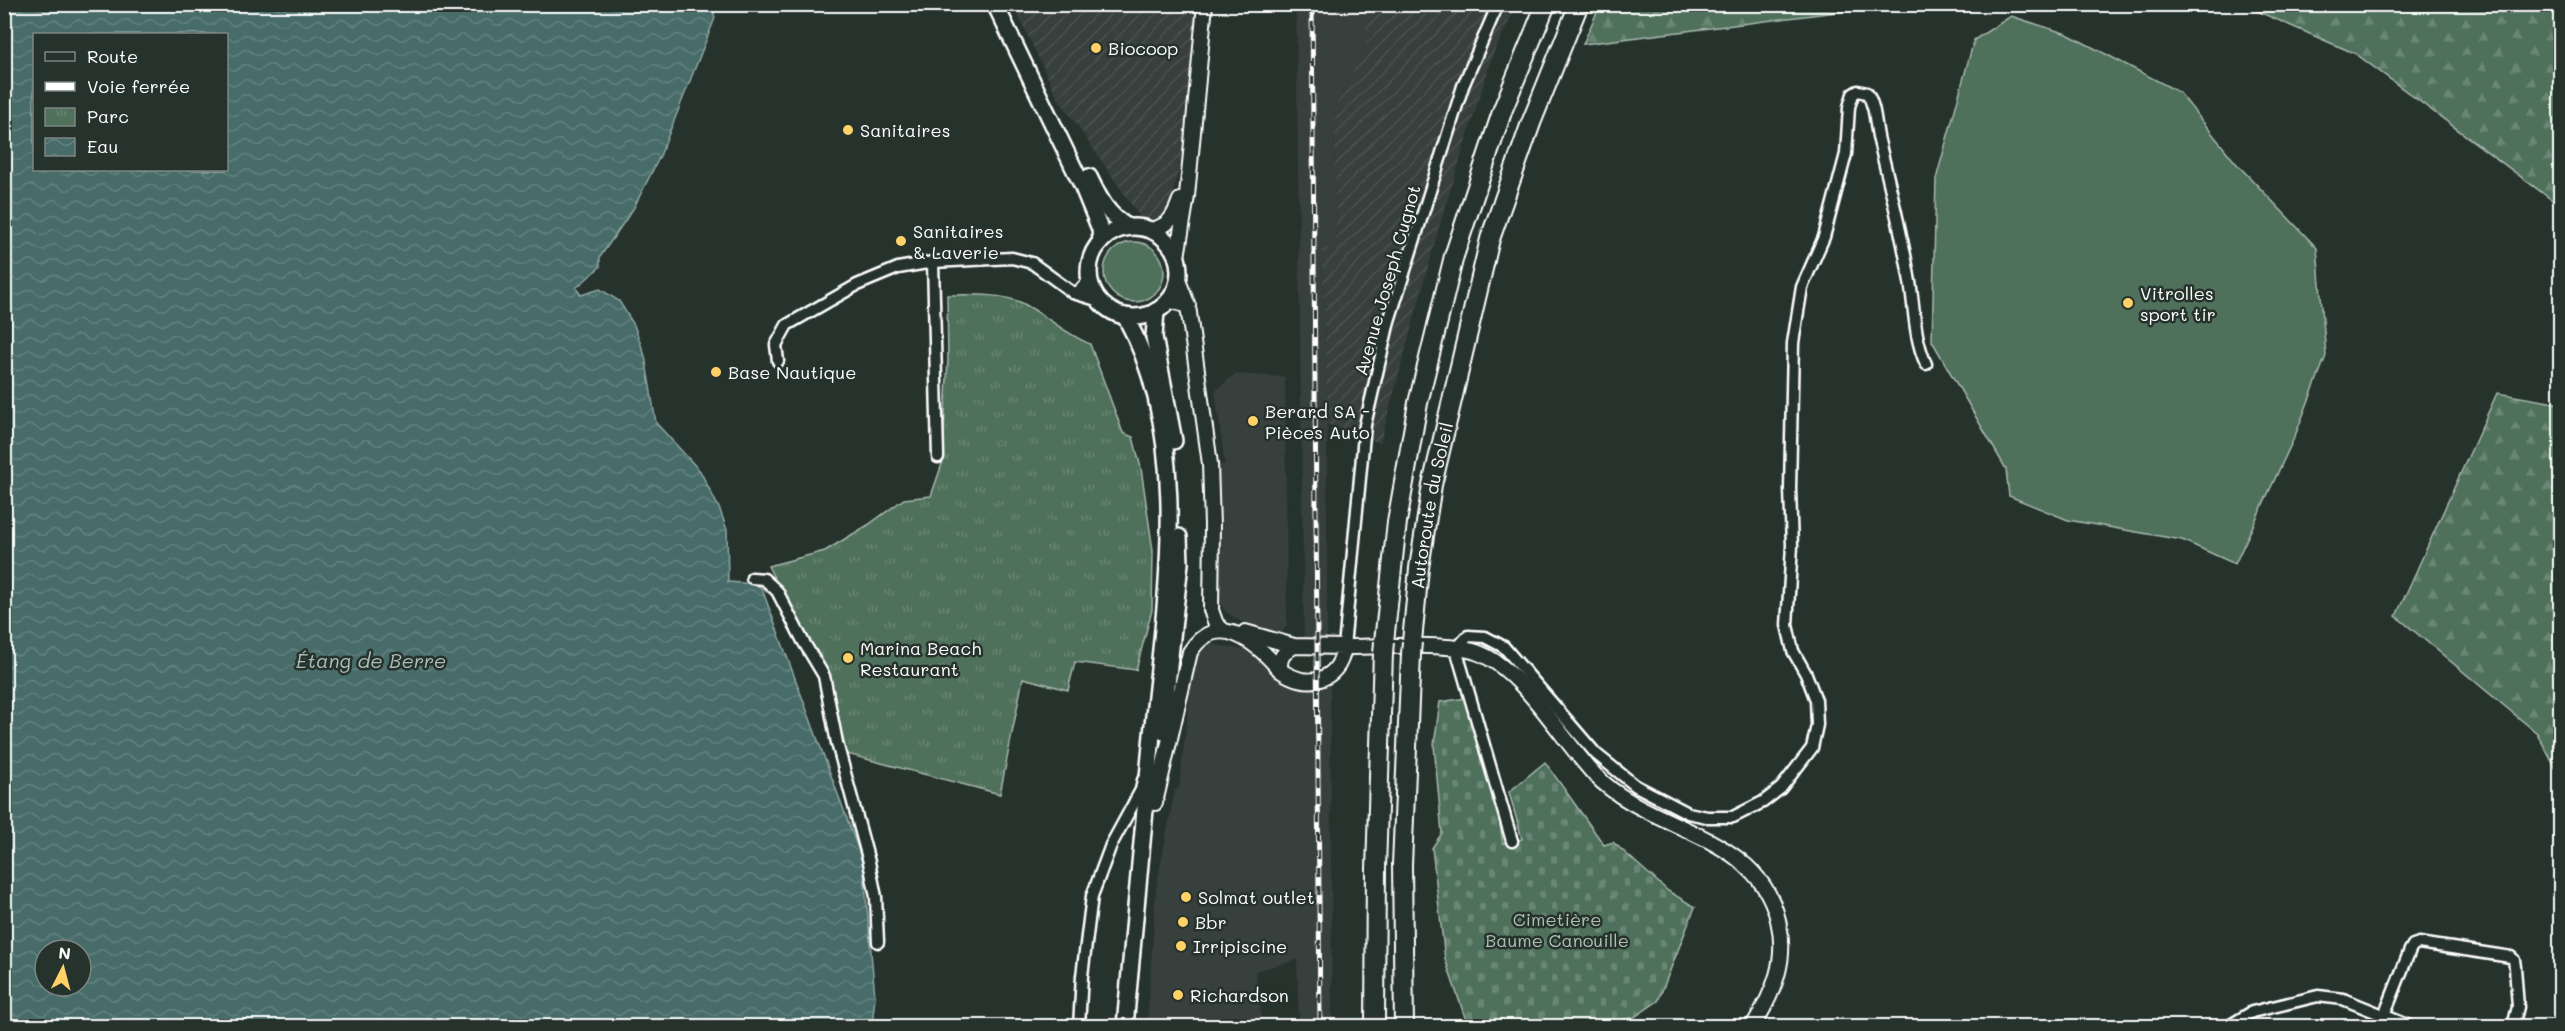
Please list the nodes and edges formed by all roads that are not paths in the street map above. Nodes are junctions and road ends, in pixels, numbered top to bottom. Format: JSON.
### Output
{"nodes":[{"id":1,"x":995,"y":4,"type":"edge"},
{"id":2,"x":1006,"y":4,"type":"edge"},
{"id":3,"x":1205,"y":4,"type":"edge"},
{"id":4,"x":1498,"y":4,"type":"edge"},
{"id":5,"x":1546,"y":4,"type":"edge"},
{"id":6,"x":1579,"y":4,"type":"edge"},
{"id":7,"x":1189,"y":166,"type":"junction"},
{"id":8,"x":1128,"y":227,"type":"junction"},
{"id":9,"x":1151,"y":230,"type":"junction"},
{"id":10,"x":1101,"y":241,"type":"junction"},
{"id":11,"x":1177,"y":257,"type":"junction"},
{"id":12,"x":933,"y":262,"type":"junction"},
{"id":13,"x":1090,"y":279,"type":"junction"},
{"id":14,"x":1178,"y":280,"type":"junction"},
{"id":15,"x":1073,"y":293,"type":"junction"},
{"id":16,"x":1169,"y":300,"type":"junction"},
{"id":17,"x":1100,"y":301,"type":"junction"},
{"id":18,"x":1188,"y":306,"type":"junction"},
{"id":19,"x":1156,"y":311,"type":"junction"},
{"id":20,"x":1125,"y":316,"type":"junction"},
{"id":21,"x":778,"y":362,"type":"dead end"},
{"id":22,"x":1926,"y":364,"type":"dead end"},
{"id":23,"x":938,"y":457,"type":"dead end"},
{"id":24,"x":752,"y":578,"type":"dead end"},
{"id":25,"x":1210,"y":602,"type":"junction"},
{"id":26,"x":1224,"y":631,"type":"junction"},
{"id":27,"x":1294,"y":646,"type":"junction"},
{"id":28,"x":1344,"y":647,"type":"junction"},
{"id":29,"x":1456,"y":650,"type":"junction"},
{"id":30,"x":1280,"y":670,"type":"junction"},
{"id":31,"x":1150,"y":751,"type":"junction"},
{"id":32,"x":1155,"y":803,"type":"junction"},
{"id":33,"x":1512,"y":841,"type":"dead end"},
{"id":34,"x":878,"y":942,"type":"dead end"},
{"id":35,"x":2382,"y":1021,"type":"edge"},
{"id":36,"x":1078,"y":1026,"type":"edge"},
{"id":37,"x":1125,"y":1026,"type":"edge"},
{"id":38,"x":1134,"y":1026,"type":"edge"},
{"id":39,"x":1375,"y":1026,"type":"edge"},
{"id":40,"x":1404,"y":1026,"type":"edge"},
{"id":41,"x":1753,"y":1026,"type":"edge"},
{"id":42,"x":2229,"y":1026,"type":"edge"},
{"id":43,"x":2410,"y":1026,"type":"edge"},
{"id":44,"x":2514,"y":1026,"type":"edge"}],
"edges":[{"from":1,"to":10,"type":"main road"},
{"from":2,"to":8,"type":"main road"},
{"from":3,"to":7,"type":"main road"},
{"from":4,"to":28,"type":"street","name":"Avenue Joseph Cugnot"},
{"from":5,"to":39,"type":"highway","name":"Autoroute du Soleil"},
{"from":6,"to":40,"type":"highway","name":"Autoroute du Soleil"},
{"from":7,"to":9,"type":"main road"},
{"from":7,"to":11,"type":"main road"},
{"from":8,"to":9,"type":"main road"},
{"from":8,"to":10,"type":"main road"},
{"from":9,"to":11,"type":"main road"},
{"from":10,"to":13,"type":"main road"},
{"from":11,"to":14,"type":"main road"},
{"from":12,"to":15,"type":"street"},
{"from":12,"to":21,"type":"street"},
{"from":12,"to":23,"type":"street"},
{"from":13,"to":15,"type":"street"},
{"from":13,"to":17,"type":"main road"},
{"from":14,"to":16,"type":"main road"},
{"from":14,"to":18,"type":"main road"},
{"from":15,"to":17,"type":"street"},
{"from":16,"to":18,"type":"main road"},
{"from":16,"to":19,"type":"main road"},
{"from":17,"to":20,"type":"main road"},
{"from":18,"to":25,"type":"main road"},
{"from":19,"to":20,"type":"main road"},
{"from":19,"to":32,"type":"main road"},
{"from":20,"to":31,"type":"main road"},
{"from":22,"to":29,"type":"street"},
{"from":24,"to":34,"type":"street"},
{"from":25,"to":26,"type":"main road"},
{"from":25,"to":27,"type":"main road"},
{"from":26,"to":30,"type":"main road"},
{"from":26,"to":32,"type":"main road"},
{"from":27,"to":28,"type":"main road"},
{"from":27,"to":30,"type":"main road"},
{"from":28,"to":29,"type":"main road"},
{"from":28,"to":30,"type":"main road"},
{"from":29,"to":33,"type":"street"},
{"from":29,"to":41,"type":"main road"},
{"from":31,"to":36,"type":"street"},
{"from":31,"to":37,"type":"main road"},
{"from":32,"to":38,"type":"main road"},
{"from":35,"to":42,"type":"street"},
{"from":35,"to":43,"type":"street"},
{"from":35,"to":44,"type":"street"}]}
